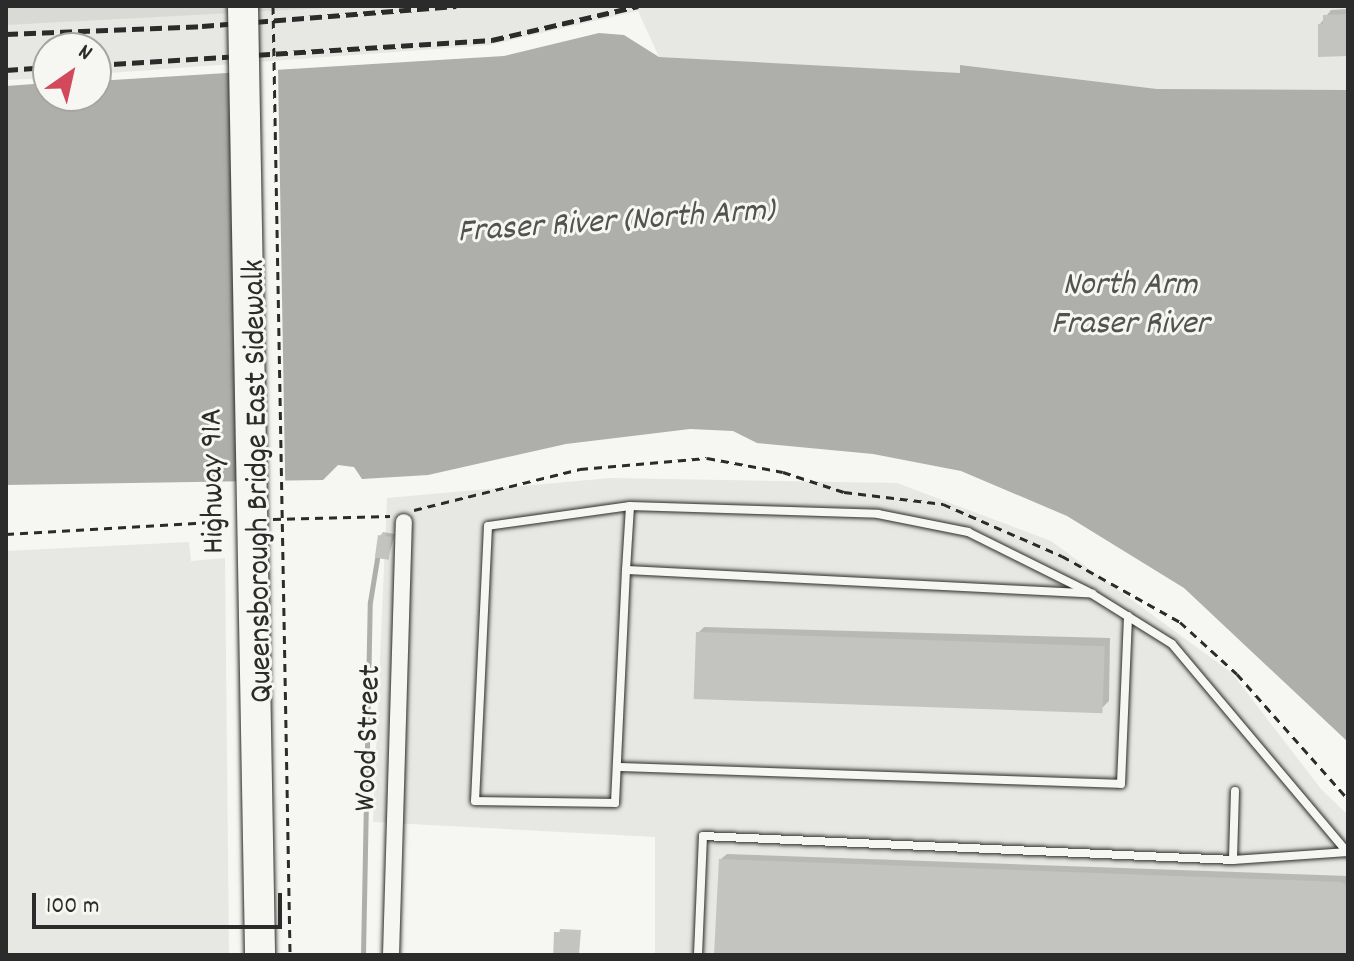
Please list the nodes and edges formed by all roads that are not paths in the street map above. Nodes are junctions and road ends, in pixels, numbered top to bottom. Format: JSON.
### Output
{"nodes":[{"id":1,"x":243,"y":6,"type":"edge"},
{"id":2,"x":263,"y":6,"type":"edge"},
{"id":3,"x":630,"y":506,"type":"junction"},
{"id":4,"x":404,"y":522,"type":"road end"},
{"id":5,"x":626,"y":570,"type":"junction"},
{"id":6,"x":1092,"y":594,"type":"junction"},
{"id":7,"x":1128,"y":616,"type":"junction"},
{"id":8,"x":617,"y":767,"type":"junction"},
{"id":9,"x":1235,"y":791,"type":"dead end"},
{"id":10,"x":1348,"y":853,"type":"edge"},
{"id":11,"x":1233,"y":860,"type":"junction"},
{"id":12,"x":260,"y":955,"type":"edge"},
{"id":13,"x":278,"y":955,"type":"edge"},
{"id":14,"x":391,"y":955,"type":"edge"},
{"id":15,"x":698,"y":955,"type":"edge"}],
"edges":[{"from":1,"to":12,"type":"highway","name":"Highway 91A","bridge":true},
{"from":2,"to":13,"type":"highway","name":"Highway 91A"},
{"from":3,"to":5,"type":"lane"},
{"from":3,"to":6,"type":"lane"},
{"from":3,"to":8,"type":"lane"},
{"from":4,"to":14,"type":"street","name":"Wood Street"},
{"from":5,"to":6,"type":"lane"},
{"from":5,"to":8,"type":"lane"},
{"from":6,"to":7,"type":"lane"},
{"from":7,"to":8,"type":"lane"},
{"from":7,"to":10,"type":"lane"},
{"from":9,"to":11,"type":"lane"},
{"from":10,"to":11,"type":"lane"},
{"from":11,"to":15,"type":"lane"}]}
